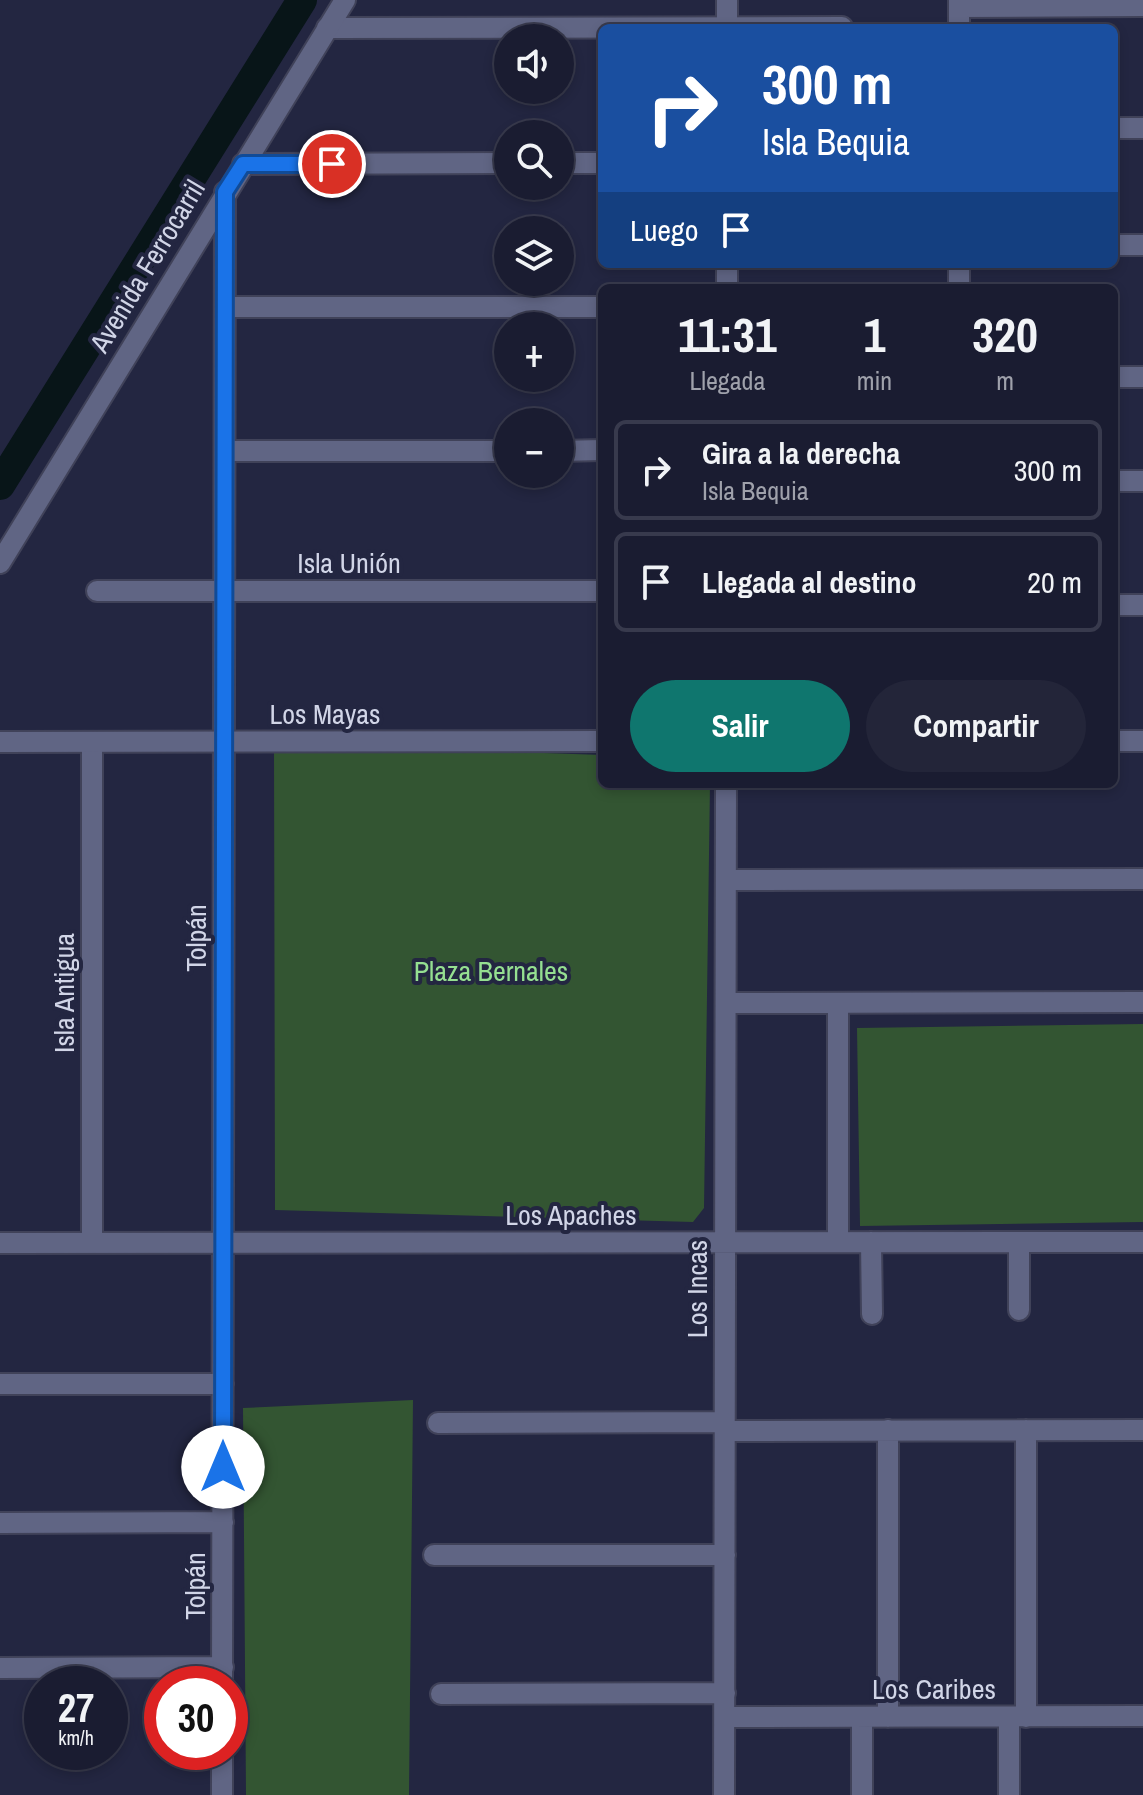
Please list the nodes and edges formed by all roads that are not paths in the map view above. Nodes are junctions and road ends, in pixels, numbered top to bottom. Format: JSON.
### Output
{"nodes":[{"id":1,"x":345,"y":0,"type":"edge"},
{"id":2,"x":727,"y":0,"type":"edge"},
{"id":3,"x":959,"y":3,"type":"edge"},
{"id":4,"x":1143,"y":6,"type":"edge"},
{"id":5,"x":727,"y":24,"type":"edge"},
{"id":6,"x":959,"y":24,"type":"edge"},
{"id":7,"x":327,"y":28,"type":"junction"},
{"id":8,"x":598,"y":28,"type":"edge"},
{"id":9,"x":1118,"y":128,"type":"edge"},
{"id":10,"x":1143,"y":128,"type":"edge"},
{"id":11,"x":494,"y":163,"type":"edge"},
{"id":12,"x":574,"y":163,"type":"edge"},
{"id":13,"x":598,"y":163,"type":"edge"},
{"id":14,"x":243,"y":164,"type":"junction"},
{"id":15,"x":225,"y":192,"type":"junction"},
{"id":16,"x":1118,"y":245,"type":"edge"},
{"id":17,"x":1143,"y":245,"type":"edge"},
{"id":18,"x":225,"y":307,"type":"junction"},
{"id":19,"x":598,"y":307,"type":"edge"},
{"id":20,"x":1118,"y":377,"type":"edge"},
{"id":21,"x":1143,"y":377,"type":"edge"},
{"id":22,"x":598,"y":450,"type":"edge"},
{"id":23,"x":225,"y":451,"type":"junction"},
{"id":24,"x":494,"y":451,"type":"edge"},
{"id":25,"x":574,"y":451,"type":"edge"},
{"id":26,"x":1118,"y":481,"type":"edge"},
{"id":27,"x":1143,"y":481,"type":"edge"},
{"id":28,"x":0,"y":563,"type":"edge"},
{"id":29,"x":97,"y":591,"type":"dead end"},
{"id":30,"x":224,"y":591,"type":"junction"},
{"id":31,"x":598,"y":591,"type":"edge"},
{"id":32,"x":1118,"y":605,"type":"edge"},
{"id":33,"x":1143,"y":605,"type":"edge"},
{"id":34,"x":598,"y":741,"type":"edge"},
{"id":35,"x":1118,"y":741,"type":"edge"},
{"id":36,"x":1143,"y":741,"type":"edge"},
{"id":37,"x":0,"y":742,"type":"edge"},
{"id":38,"x":92,"y":742,"type":"junction"},
{"id":39,"x":224,"y":742,"type":"junction"},
{"id":40,"x":726,"y":788,"type":"edge"},
{"id":41,"x":1143,"y":879,"type":"edge"},
{"id":42,"x":726,"y":880,"type":"junction"},
{"id":43,"x":1143,"y":1002,"type":"edge"},
{"id":44,"x":726,"y":1003,"type":"junction"},
{"id":45,"x":838,"y":1003,"type":"junction"},
{"id":46,"x":726,"y":1242,"type":"junction"},
{"id":47,"x":838,"y":1242,"type":"junction"},
{"id":48,"x":871,"y":1242,"type":"junction"},
{"id":49,"x":1019,"y":1242,"type":"junction"},
{"id":50,"x":1143,"y":1242,"type":"edge"},
{"id":51,"x":0,"y":1243,"type":"edge"},
{"id":52,"x":92,"y":1243,"type":"junction"},
{"id":53,"x":223,"y":1243,"type":"junction"},
{"id":54,"x":1019,"y":1310,"type":"dead end"},
{"id":55,"x":872,"y":1314,"type":"dead end"},
{"id":56,"x":0,"y":1384,"type":"edge"},
{"id":57,"x":223,"y":1384,"type":"junction"},
{"id":58,"x":438,"y":1423,"type":"dead end"},
{"id":59,"x":725,"y":1427,"type":"junction"},
{"id":60,"x":888,"y":1430,"type":"junction"},
{"id":61,"x":1026,"y":1430,"type":"junction"},
{"id":62,"x":1143,"y":1430,"type":"edge"},
{"id":63,"x":223,"y":1522,"type":"junction"},
{"id":64,"x":0,"y":1523,"type":"edge"},
{"id":65,"x":434,"y":1555,"type":"dead end"},
{"id":66,"x":725,"y":1555,"type":"junction"},
{"id":67,"x":222,"y":1666,"type":"edge"},
{"id":68,"x":0,"y":1668,"type":"edge"},
{"id":69,"x":144,"y":1673,"type":"edge"},
{"id":70,"x":725,"y":1693,"type":"junction"},
{"id":71,"x":441,"y":1694,"type":"dead end"},
{"id":72,"x":1143,"y":1716,"type":"edge"},
{"id":73,"x":725,"y":1717,"type":"junction"},
{"id":74,"x":862,"y":1717,"type":"junction"},
{"id":75,"x":888,"y":1717,"type":"junction"},
{"id":76,"x":1018,"y":1717,"type":"junction"},
{"id":77,"x":222,"y":1770,"type":"edge"},
{"id":78,"x":222,"y":1795,"type":"edge"},
{"id":79,"x":724,"y":1795,"type":"edge"},
{"id":80,"x":862,"y":1795,"type":"edge"},
{"id":81,"x":1009,"y":1795,"type":"edge"}],
"edges":[{"from":1,"to":7,"type":"street","name":"Avenida Ferrocarril"},
{"from":2,"to":5,"type":"street"},
{"from":3,"to":4,"type":"street"},
{"from":3,"to":6,"type":"street"},
{"from":7,"to":8,"type":"street"},
{"from":7,"to":14,"type":"street","name":"Avenida Ferrocarril"},
{"from":9,"to":10,"type":"street"},
{"from":11,"to":14,"type":"street"},
{"from":12,"to":13,"type":"street"},
{"from":14,"to":15,"type":"street","name":"Avenida Ferrocarril"},
{"from":15,"to":18,"type":"street","name":"Tolpán"},
{"from":15,"to":28,"type":"street","name":"Avenida Ferrocarril"},
{"from":16,"to":17,"type":"street"},
{"from":18,"to":19,"type":"street"},
{"from":18,"to":23,"type":"street","name":"Tolpán"},
{"from":20,"to":21,"type":"street"},
{"from":22,"to":25,"type":"street"},
{"from":23,"to":24,"type":"street"},
{"from":23,"to":30,"type":"street","name":"Tolpán"},
{"from":26,"to":27,"type":"street"},
{"from":29,"to":30,"type":"street","name":"Isla Unión"},
{"from":30,"to":31,"type":"street","name":"Isla Unión"},
{"from":30,"to":39,"type":"street","name":"Tolpán"},
{"from":32,"to":33,"type":"street"},
{"from":34,"to":39,"type":"street","name":"Los Mayas"},
{"from":35,"to":36,"type":"street"},
{"from":37,"to":38,"type":"street","name":"Los Mayas"},
{"from":38,"to":39,"type":"street","name":"Los Mayas"},
{"from":38,"to":52,"type":"street","name":"Isla Antigua"},
{"from":39,"to":53,"type":"street","name":"Tolpán"},
{"from":40,"to":42,"type":"street","name":"Los Incas"},
{"from":41,"to":42,"type":"street"},
{"from":42,"to":44,"type":"street","name":"Los Incas"},
{"from":43,"to":45,"type":"street"},
{"from":44,"to":45,"type":"street"},
{"from":44,"to":46,"type":"street","name":"Los Incas"},
{"from":45,"to":47,"type":"street"},
{"from":46,"to":47,"type":"street","name":"Los Apaches"},
{"from":46,"to":53,"type":"street","name":"Los Apaches"},
{"from":46,"to":59,"type":"street","name":"Los Incas"},
{"from":47,"to":48,"type":"street","name":"Los Apaches"},
{"from":48,"to":49,"type":"street","name":"Los Apaches"},
{"from":48,"to":55,"type":"street"},
{"from":49,"to":50,"type":"street","name":"Los Apaches"},
{"from":49,"to":54,"type":"street"},
{"from":51,"to":52,"type":"street","name":"Los Apaches"},
{"from":52,"to":53,"type":"street","name":"Los Apaches"},
{"from":53,"to":57,"type":"street","name":"Tolpán"},
{"from":56,"to":57,"type":"street"},
{"from":57,"to":63,"type":"street","name":"Tolpán"},
{"from":58,"to":59,"type":"street"},
{"from":59,"to":60,"type":"street"},
{"from":59,"to":66,"type":"street","name":"Los Incas"},
{"from":60,"to":61,"type":"street"},
{"from":60,"to":75,"type":"street"},
{"from":61,"to":62,"type":"street"},
{"from":61,"to":76,"type":"street"},
{"from":63,"to":64,"type":"street"},
{"from":63,"to":67,"type":"street","name":"Tolpán"},
{"from":65,"to":66,"type":"street"},
{"from":66,"to":70,"type":"street","name":"Los Incas"},
{"from":68,"to":69,"type":"street"},
{"from":70,"to":71,"type":"street"},
{"from":70,"to":73,"type":"street","name":"Los Incas"},
{"from":72,"to":76,"type":"street","name":"Los Caribes"},
{"from":73,"to":74,"type":"street","name":"Los Caribes"},
{"from":73,"to":79,"type":"street","name":"Los Incas"},
{"from":74,"to":75,"type":"street","name":"Los Caribes"},
{"from":74,"to":80,"type":"street"},
{"from":75,"to":76,"type":"street","name":"Los Caribes"},
{"from":76,"to":81,"type":"street"},
{"from":77,"to":78,"type":"street"}]}
